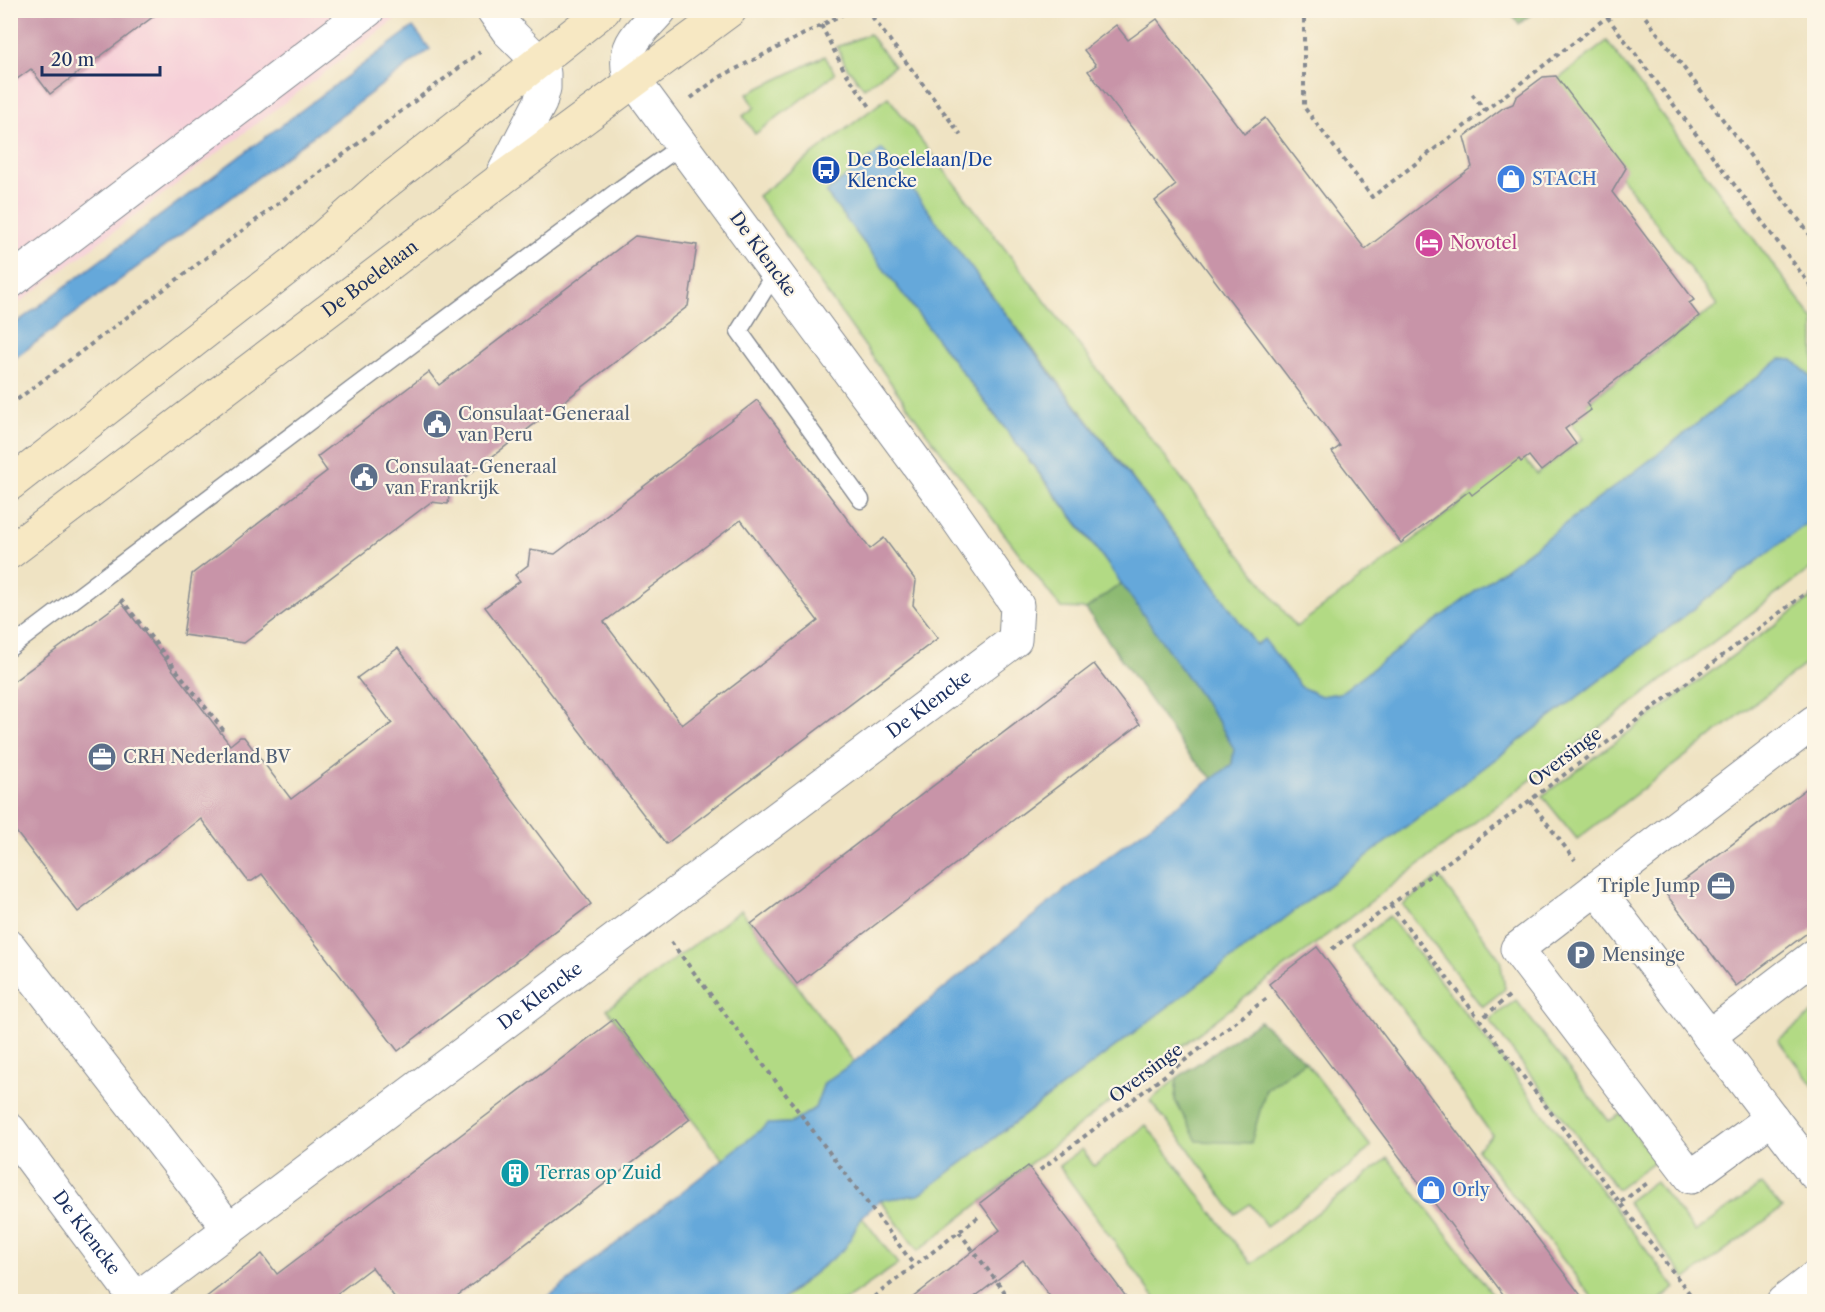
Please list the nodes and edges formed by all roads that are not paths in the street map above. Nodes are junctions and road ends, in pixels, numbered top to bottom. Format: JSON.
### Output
{"nodes":[{"id":1,"x":368,"y":10,"type":"edge"},
{"id":2,"x":604,"y":10,"type":"edge"},
{"id":3,"x":660,"y":10,"type":"edge"},
{"id":4,"x":730,"y":10,"type":"edge"},
{"id":5,"x":500,"y":21,"type":"edge"},
{"id":6,"x":538,"y":61,"type":"junction"},
{"id":7,"x":634,"y":82,"type":"junction"},
{"id":8,"x":681,"y":146,"type":"junction"},
{"id":9,"x":500,"y":180,"type":"junction"},
{"id":10,"x":776,"y":271,"type":"junction"},
{"id":11,"x":10,"y":282,"type":"edge"},
{"id":12,"x":10,"y":484,"type":"edge"},
{"id":13,"x":861,"y":500,"type":"dead end"},
{"id":14,"x":10,"y":552,"type":"edge"},
{"id":15,"x":10,"y":648,"type":"edge"},
{"id":16,"x":1815,"y":722,"type":"edge"},
{"id":17,"x":1596,"y":888,"type":"junction"},
{"id":18,"x":10,"y":947,"type":"edge"},
{"id":19,"x":1815,"y":956,"type":"edge"},
{"id":20,"x":1709,"y":1036,"type":"junction"},
{"id":21,"x":1772,"y":1118,"type":"junction"},
{"id":22,"x":10,"y":1130,"type":"edge"},
{"id":23,"x":1815,"y":1173,"type":"edge"},
{"id":24,"x":229,"y":1229,"type":"junction"},
{"id":25,"x":1815,"y":1278,"type":"edge"},
{"id":26,"x":1783,"y":1302,"type":"edge"}],
"edges":[{"from":1,"to":11,"type":"street"},
{"from":2,"to":6,"type":"main road"},
{"from":3,"to":7,"type":"street","name":"De Klencke"},
{"from":4,"to":7,"type":"main road","name":"De Boelelaan"},
{"from":5,"to":6,"type":"street"},
{"from":6,"to":9,"type":"street"},
{"from":6,"to":12,"type":"main road"},
{"from":7,"to":8,"type":"street","name":"De Klencke"},
{"from":7,"to":9,"type":"main road","name":"De Boelelaan"},
{"from":8,"to":10,"type":"street","name":"De Klencke"},
{"from":8,"to":15,"type":"lane"},
{"from":9,"to":14,"type":"main road","name":"De Boelelaan"},
{"from":10,"to":13,"type":"lane"},
{"from":10,"to":24,"type":"street","name":"De Klencke"},
{"from":16,"to":17,"type":"street"},
{"from":17,"to":20,"type":"street"},
{"from":17,"to":21,"type":"street"},
{"from":18,"to":24,"type":"street"},
{"from":19,"to":20,"type":"street"},
{"from":20,"to":21,"type":"street"},
{"from":21,"to":23,"type":"street"},
{"from":22,"to":24,"type":"street","name":"De Klencke"},
{"from":25,"to":26,"type":"street"}]}
